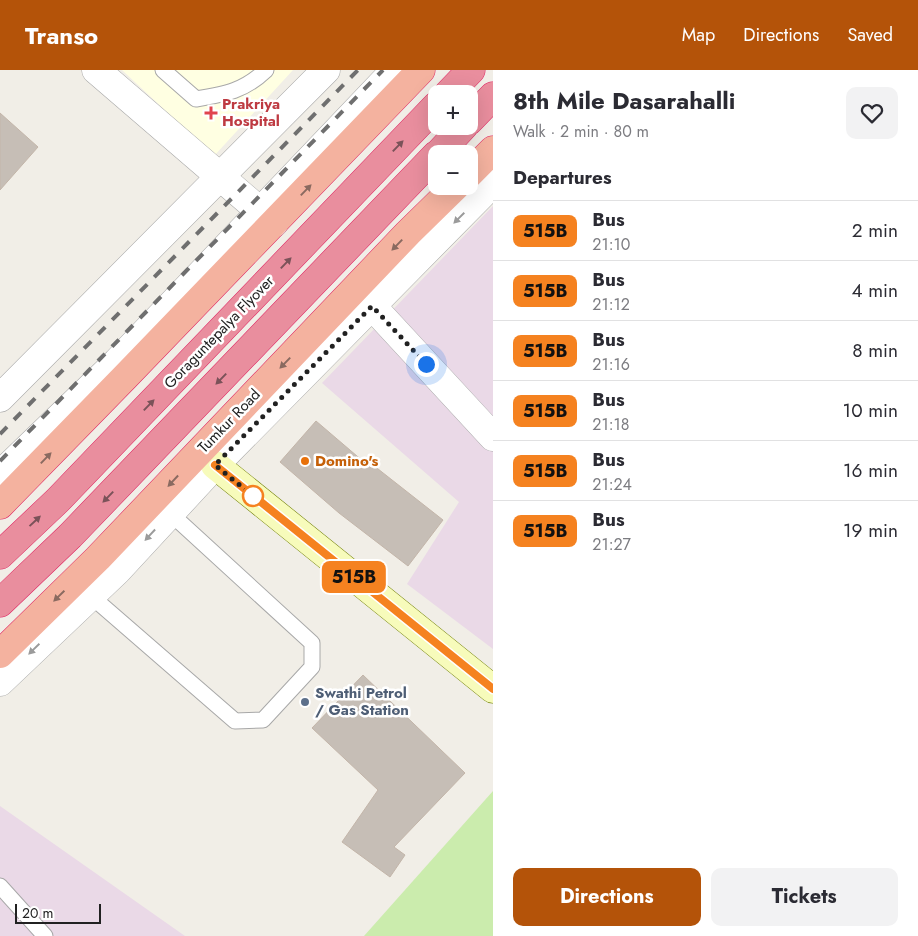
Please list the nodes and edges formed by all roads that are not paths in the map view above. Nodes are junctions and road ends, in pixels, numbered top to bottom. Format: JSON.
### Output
{"nodes":[{"id":1,"x":96,"y":70,"type":"edge"},
{"id":2,"x":163,"y":70,"type":"edge"},
{"id":3,"x":266,"y":70,"type":"edge"},
{"id":4,"x":326,"y":70,"type":"edge"},
{"id":5,"x":395,"y":70,"type":"edge"},
{"id":6,"x":421,"y":70,"type":"edge"},
{"id":7,"x":471,"y":70,"type":"edge"},
{"id":8,"x":457,"y":85,"type":"edge"},
{"id":9,"x":493,"y":96,"type":"edge"},
{"id":10,"x":478,"y":112,"type":"edge"},
{"id":11,"x":428,"y":114,"type":"edge"},
{"id":12,"x":455,"y":135,"type":"edge"},
{"id":13,"x":446,"y":145,"type":"edge"},
{"id":14,"x":493,"y":150,"type":"edge"},
{"id":15,"x":428,"y":163,"type":"edge"},
{"id":16,"x":478,"y":165,"type":"edge"},
{"id":17,"x":220,"y":176,"type":"junction"},
{"id":18,"x":493,"y":183,"type":"edge"},
{"id":19,"x":447,"y":195,"type":"edge"},
{"id":20,"x":267,"y":217,"type":"junction"},
{"id":21,"x":372,"y":306,"type":"junction"},
{"id":22,"x":0,"y":398,"type":"edge"},
{"id":23,"x":493,"y":437,"type":"edge"},
{"id":24,"x":215,"y":465,"type":"junction"},
{"id":25,"x":0,"y":475,"type":"edge"},
{"id":26,"x":0,"y":505,"type":"edge"},
{"id":27,"x":170,"y":513,"type":"junction"},
{"id":28,"x":0,"y":555,"type":"edge"},
{"id":29,"x":91,"y":596,"type":"junction"},
{"id":30,"x":0,"y":603,"type":"edge"},
{"id":31,"x":0,"y":654,"type":"edge"},
{"id":32,"x":0,"y":682,"type":"edge"},
{"id":33,"x":493,"y":689,"type":"edge"},
{"id":34,"x":0,"y":886,"type":"edge"},
{"id":35,"x":45,"y":936,"type":"edge"}],
"edges":[{"from":1,"to":17,"type":"street"},
{"from":2,"to":3,"type":"lane"},
{"from":4,"to":17,"type":"street"},
{"from":5,"to":20,"type":"street"},
{"from":20,"to":6,"type":"highway","one_way":true},
{"from":7,"to":8,"type":"highway"},
{"from":9,"to":10,"type":"highway"},
{"from":28,"to":11,"type":"highway","name":"Goraguntepalya Flyover","one_way":true},
{"from":12,"to":13,"type":"highway"},
{"from":14,"to":16,"type":"highway"},
{"from":15,"to":30,"type":"highway","one_way":true},
{"from":17,"to":20,"type":"street"},
{"from":17,"to":22,"type":"street"},
{"from":18,"to":21,"type":"street","one_way":true},
{"from":19,"to":31,"type":"highway","name":"Tumkur Road","one_way":true},
{"from":20,"to":25,"type":"street"},
{"from":26,"to":20,"type":"highway","one_way":true},
{"from":21,"to":23,"type":"street"},
{"from":21,"to":24,"type":"street"},
{"from":24,"to":27,"type":"street"},
{"from":24,"to":33,"type":"main road"},
{"from":27,"to":29,"type":"street","one_way":true},
{"from":27,"to":29,"type":"lane"},
{"from":29,"to":32,"type":"street","one_way":true},
{"from":34,"to":35,"type":"lane"}]}
